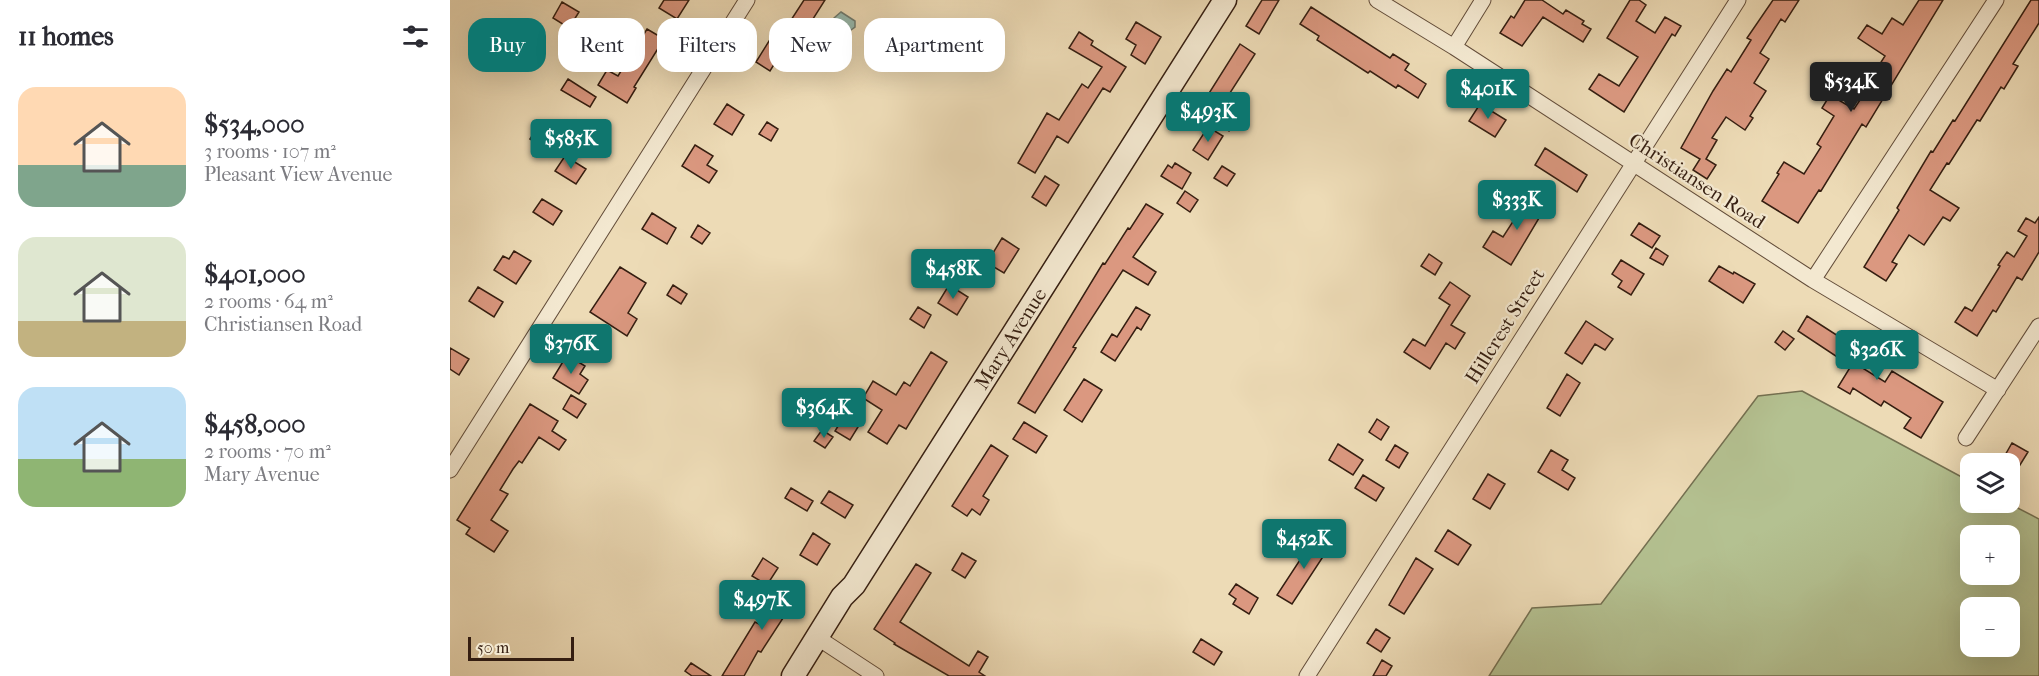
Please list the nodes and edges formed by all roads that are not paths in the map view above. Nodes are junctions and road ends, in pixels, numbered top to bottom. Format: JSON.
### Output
{"nodes":[{"id":1,"x":747,"y":0,"type":"edge"},
{"id":2,"x":1225,"y":0,"type":"edge"},
{"id":3,"x":1377,"y":0,"type":"edge"},
{"id":4,"x":1484,"y":0,"type":"edge"},
{"id":5,"x":1738,"y":0,"type":"edge"},
{"id":6,"x":1996,"y":0,"type":"edge"},
{"id":7,"x":1454,"y":47,"type":"junction"},
{"id":8,"x":1632,"y":165,"type":"junction"},
{"id":9,"x":1813,"y":280,"type":"junction"},
{"id":10,"x":2039,"y":326,"type":"edge"},
{"id":11,"x":1998,"y":390,"type":"junction"},
{"id":12,"x":1966,"y":438,"type":"dead end"},
{"id":13,"x":450,"y":470,"type":"edge"},
{"id":14,"x":818,"y":638,"type":"junction"},
{"id":15,"x":793,"y":676,"type":"edge"},
{"id":16,"x":876,"y":676,"type":"edge"},
{"id":17,"x":1307,"y":676,"type":"edge"}],
"edges":[{"from":1,"to":13,"type":"street"},
{"from":2,"to":14,"type":"street","name":"Mary Avenue"},
{"from":3,"to":7,"type":"street","name":"Christiansen Road"},
{"from":4,"to":7,"type":"street"},
{"from":5,"to":8,"type":"street","name":"Hillcrest Street"},
{"from":6,"to":9,"type":"street"},
{"from":7,"to":8,"type":"street","name":"Christiansen Road"},
{"from":8,"to":9,"type":"street","name":"Christiansen Road"},
{"from":8,"to":17,"type":"street","name":"Hillcrest Street"},
{"from":9,"to":11,"type":"street","name":"Christiansen Road"},
{"from":10,"to":11,"type":"street"},
{"from":11,"to":12,"type":"street"},
{"from":14,"to":15,"type":"street","name":"Mary Avenue"},
{"from":14,"to":16,"type":"street"}]}
